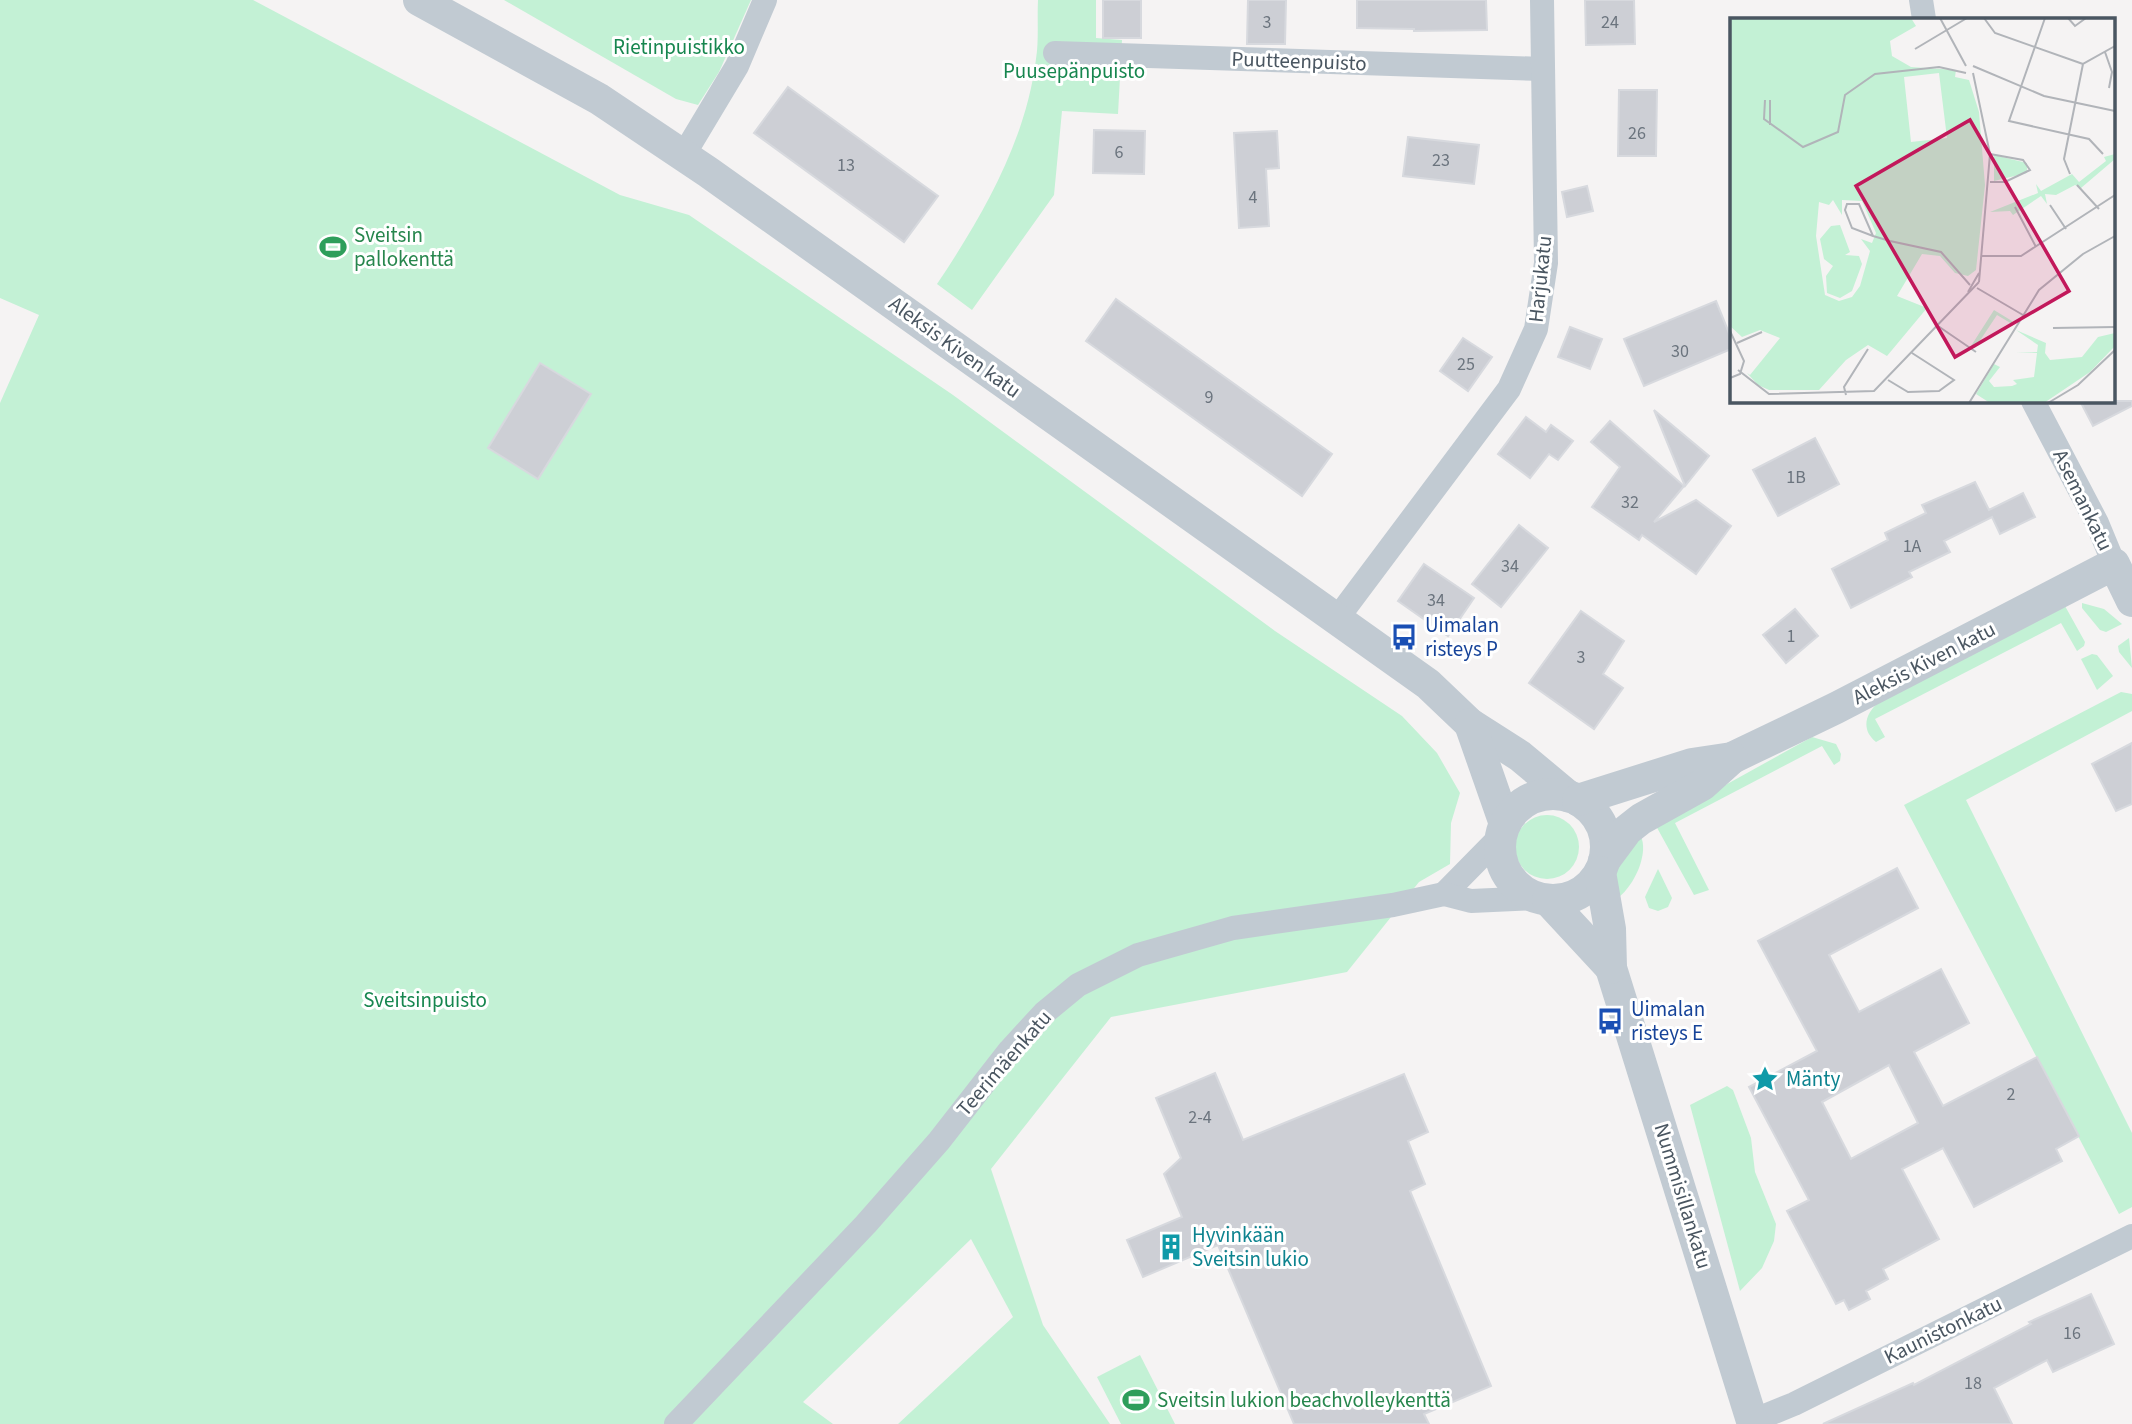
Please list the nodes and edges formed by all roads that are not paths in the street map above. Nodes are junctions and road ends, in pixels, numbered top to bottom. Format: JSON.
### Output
{"nodes":[{"id":1,"x":419,"y":0,"type":"edge"},
{"id":2,"x":765,"y":0,"type":"edge"},
{"id":3,"x":1542,"y":0,"type":"edge"},
{"id":4,"x":1921,"y":0,"type":"edge"},
{"id":5,"x":1924,"y":18,"type":"edge"},
{"id":6,"x":1055,"y":53,"type":"dead end"},
{"id":7,"x":1544,"y":69,"type":"junction"},
{"id":8,"x":683,"y":156,"type":"junction"},
{"id":9,"x":2034,"y":402,"type":"edge"},
{"id":10,"x":2114,"y":564,"type":"junction"},
{"id":11,"x":2132,"y":601,"type":"edge"},
{"id":12,"x":1336,"y":620,"type":"junction"},
{"id":13,"x":1470,"y":724,"type":"junction"},
{"id":14,"x":1732,"y":758,"type":"junction"},
{"id":15,"x":1573,"y":798,"type":"junction"},
{"id":16,"x":1504,"y":829,"type":"junction"},
{"id":17,"x":1602,"y":867,"type":"junction"},
{"id":18,"x":1444,"y":894,"type":"junction"},
{"id":19,"x":1543,"y":899,"type":"junction"},
{"id":20,"x":1611,"y":968,"type":"junction"},
{"id":21,"x":2132,"y":1236,"type":"edge"},
{"id":22,"x":1753,"y":1422,"type":"edge"},
{"id":23,"x":676,"y":1424,"type":"edge"}],
"edges":[{"from":1,"to":8,"type":"street","name":"Aleksis Kiven katu"},
{"from":2,"to":8,"type":"street"},
{"from":3,"to":7,"type":"street","name":"Harjukatu"},
{"from":4,"to":5,"type":"street"},
{"from":6,"to":7,"type":"street","name":"Puutteenpuisto"},
{"from":7,"to":12,"type":"street","name":"Harjukatu"},
{"from":8,"to":12,"type":"street","name":"Aleksis Kiven katu"},
{"from":9,"to":10,"type":"street","name":"Asemankatu"},
{"from":10,"to":11,"type":"street","name":"Asemankatu"},
{"from":10,"to":14,"type":"street","name":"Aleksis Kiven katu"},
{"from":12,"to":13,"type":"street","name":"Aleksis Kiven katu"},
{"from":13,"to":15,"type":"street","name":"Aleksis Kiven katu"},
{"from":13,"to":16,"type":"street","name":"Aleksis Kiven katu"},
{"from":14,"to":15,"type":"street","name":"Aleksis Kiven katu"},
{"from":14,"to":17,"type":"street","name":"Aleksis Kiven katu"},
{"from":15,"to":16,"type":"street"},
{"from":15,"to":17,"type":"street"},
{"from":16,"to":18,"type":"street"},
{"from":16,"to":19,"type":"street"},
{"from":17,"to":19,"type":"street"},
{"from":17,"to":20,"type":"street","name":"Nummisillankatu"},
{"from":18,"to":19,"type":"street","name":"Teerimäenkatu"},
{"from":18,"to":23,"type":"street","name":"Teerimäenkatu"},
{"from":19,"to":20,"type":"street","name":"Nummisillankatu"},
{"from":20,"to":22,"type":"street","name":"Nummisillankatu"},
{"from":21,"to":22,"type":"street","name":"Kaunistonkatu"}]}
